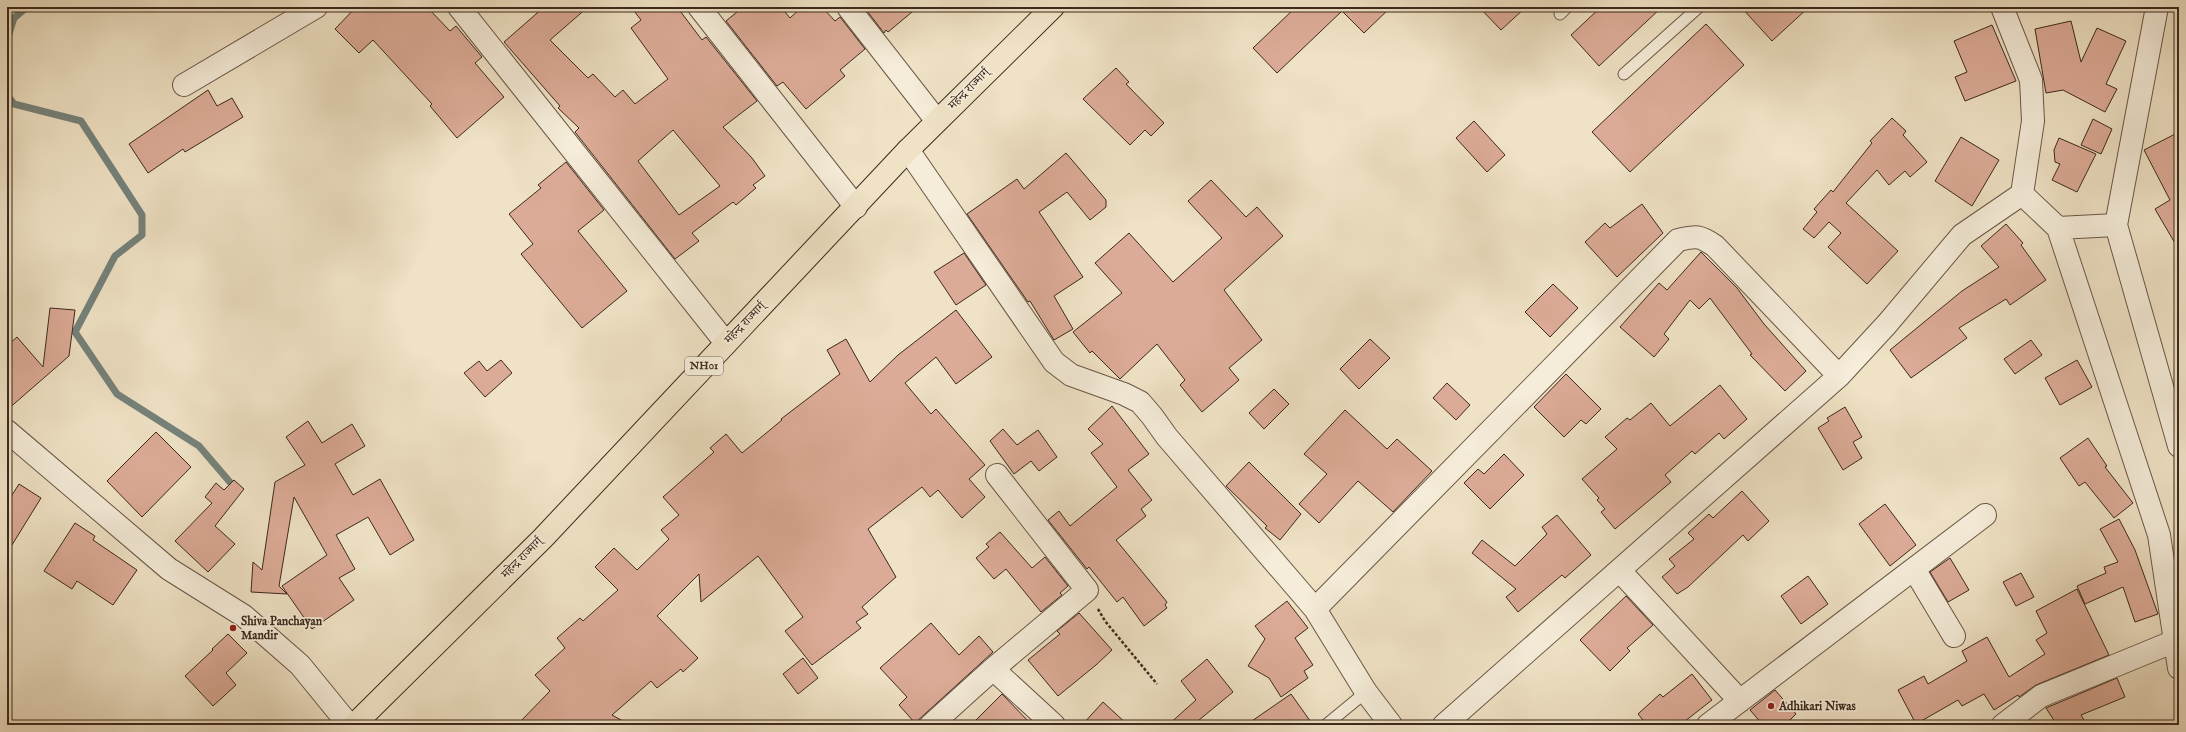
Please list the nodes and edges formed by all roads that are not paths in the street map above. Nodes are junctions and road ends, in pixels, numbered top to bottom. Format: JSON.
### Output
{"nodes":[{"id":1,"x":459,"y":7,"type":"edge"},
{"id":2,"x":699,"y":7,"type":"edge"},
{"id":3,"x":848,"y":7,"type":"edge"},
{"id":4,"x":1053,"y":7,"type":"edge"},
{"id":5,"x":1699,"y":7,"type":"edge"},
{"id":6,"x":2002,"y":7,"type":"edge"},
{"id":7,"x":2156,"y":7,"type":"edge"},
{"id":8,"x":309,"y":9,"type":"edge"},
{"id":9,"x":1624,"y":74,"type":"dead end"},
{"id":10,"x":184,"y":85,"type":"dead end"},
{"id":11,"x":937,"y":121,"type":"junction"},
{"id":12,"x":908,"y":150,"type":"junction"},
{"id":13,"x":2022,"y":194,"type":"junction"},
{"id":14,"x":856,"y":207,"type":"junction"},
{"id":15,"x":2116,"y":225,"type":"junction"},
{"id":16,"x":2058,"y":228,"type":"junction"},
{"id":17,"x":726,"y":343,"type":"junction"},
{"id":18,"x":1839,"y":376,"type":"junction"},
{"id":19,"x":2173,"y":398,"type":"edge"},
{"id":20,"x":7,"y":431,"type":"edge"},
{"id":21,"x":2179,"y":446,"type":"edge"},
{"id":22,"x":997,"y":475,"type":"dead end"},
{"id":23,"x":1985,"y":515,"type":"dead end"},
{"id":24,"x":1914,"y":569,"type":"junction"},
{"id":25,"x":1620,"y":572,"type":"junction"},
{"id":26,"x":1314,"y":609,"type":"junction"},
{"id":27,"x":1954,"y":636,"type":"dead end"},
{"id":28,"x":2175,"y":641,"type":"junction"},
{"id":29,"x":2179,"y":668,"type":"edge"},
{"id":30,"x":993,"y":669,"type":"junction"},
{"id":31,"x":1366,"y":692,"type":"junction"},
{"id":32,"x":1740,"y":701,"type":"junction"},
{"id":33,"x":349,"y":725,"type":"edge"},
{"id":34,"x":354,"y":725,"type":"edge"},
{"id":35,"x":931,"y":725,"type":"edge"},
{"id":36,"x":1054,"y":725,"type":"edge"},
{"id":37,"x":1326,"y":725,"type":"edge"},
{"id":38,"x":1391,"y":725,"type":"edge"},
{"id":39,"x":1444,"y":725,"type":"edge"},
{"id":40,"x":1708,"y":725,"type":"edge"},
{"id":41,"x":2003,"y":725,"type":"edge"}],
"edges":[{"from":1,"to":17,"type":"street"},
{"from":2,"to":14,"type":"street"},
{"from":3,"to":11,"type":"street"},
{"from":4,"to":11,"type":"highway","name":"महेन्द्र राज्मार्ग्","number":"NH01"},
{"from":5,"to":9,"type":"lane"},
{"from":6,"to":13,"type":"street"},
{"from":7,"to":15,"type":"street"},
{"from":8,"to":10,"type":"street"},
{"from":11,"to":12,"type":"highway","name":"महेन्द्र राज्मार्ग्","number":"NH01"},
{"from":12,"to":14,"type":"highway","name":"महेन्द्र राज्मार्ग्","number":"NH01"},
{"from":12,"to":26,"type":"street"},
{"from":13,"to":16,"type":"street"},
{"from":13,"to":18,"type":"street"},
{"from":14,"to":17,"type":"highway","name":"महेन्द्र राज्मार्ग्","number":"NH01"},
{"from":15,"to":16,"type":"street"},
{"from":15,"to":19,"type":"street"},
{"from":16,"to":28,"type":"street"},
{"from":17,"to":34,"type":"highway","name":"महेन्द्र राज्मार्ग्","number":"NH01"},
{"from":18,"to":25,"type":"street"},
{"from":18,"to":26,"type":"street"},
{"from":19,"to":21,"type":"street"},
{"from":20,"to":33,"type":"street"},
{"from":22,"to":30,"type":"street"},
{"from":23,"to":24,"type":"street"},
{"from":24,"to":27,"type":"street"},
{"from":24,"to":32,"type":"street"},
{"from":25,"to":32,"type":"street"},
{"from":25,"to":39,"type":"street"},
{"from":26,"to":31,"type":"street"},
{"from":28,"to":29,"type":"street"},
{"from":28,"to":41,"type":"street"},
{"from":30,"to":35,"type":"street"},
{"from":30,"to":36,"type":"street"},
{"from":31,"to":37,"type":"lane"},
{"from":31,"to":38,"type":"street"},
{"from":32,"to":40,"type":"street"}]}
